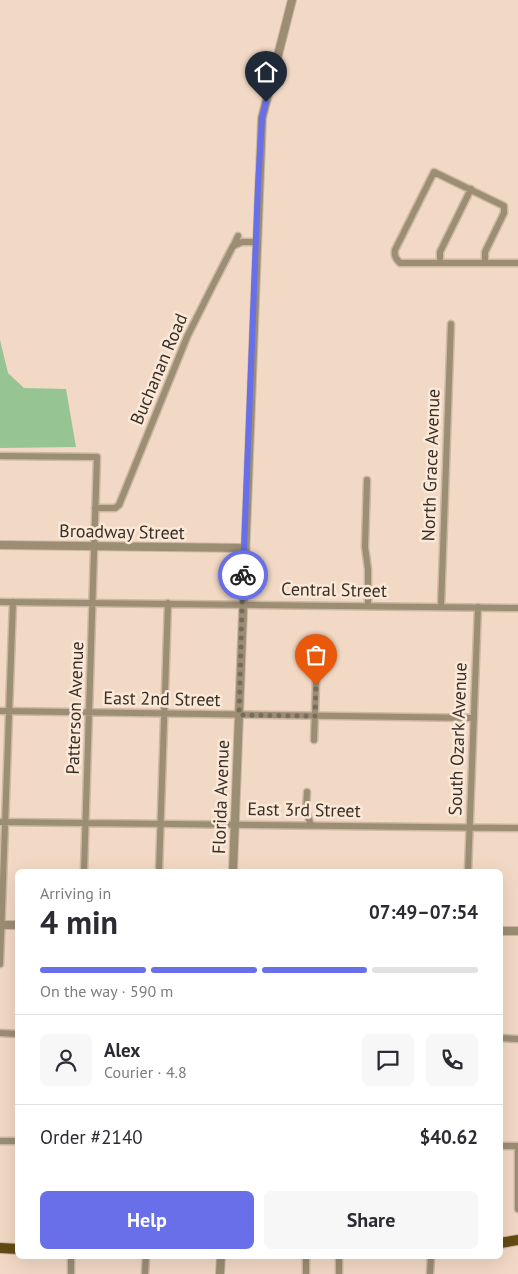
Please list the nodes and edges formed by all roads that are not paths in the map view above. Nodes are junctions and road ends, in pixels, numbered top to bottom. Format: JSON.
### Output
{"nodes":[{"id":1,"x":292,"y":0,"type":"edge"},
{"id":2,"x":471,"y":189,"type":"junction"},
{"id":3,"x":238,"y":236,"type":"dead end"},
{"id":4,"x":256,"y":242,"type":"junction"},
{"id":5,"x":232,"y":248,"type":"junction"},
{"id":6,"x":440,"y":263,"type":"junction"},
{"id":7,"x":485,"y":263,"type":"junction"},
{"id":8,"x":518,"y":263,"type":"edge"},
{"id":9,"x":451,"y":324,"type":"dead end"},
{"id":10,"x":0,"y":456,"type":"edge"},
{"id":11,"x":367,"y":480,"type":"dead end"},
{"id":12,"x":95,"y":508,"type":"junction"},
{"id":13,"x":0,"y":545,"type":"edge"},
{"id":14,"x":94,"y":546,"type":"junction"},
{"id":15,"x":244,"y":548,"type":"junction"},
{"id":16,"x":0,"y":602,"type":"edge"},
{"id":17,"x":13,"y":602,"type":"junction"},
{"id":18,"x":93,"y":603,"type":"junction"},
{"id":19,"x":168,"y":604,"type":"junction"},
{"id":20,"x":242,"y":604,"type":"junction"},
{"id":21,"x":368,"y":606,"type":"junction"},
{"id":22,"x":441,"y":607,"type":"junction"},
{"id":23,"x":478,"y":607,"type":"junction"},
{"id":24,"x":518,"y":608,"type":"edge"},
{"id":25,"x":317,"y":654,"type":"dead end"},
{"id":26,"x":0,"y":711,"type":"edge"},
{"id":27,"x":9,"y":711,"type":"junction"},
{"id":28,"x":89,"y":712,"type":"junction"},
{"id":29,"x":164,"y":714,"type":"junction"},
{"id":30,"x":239,"y":715,"type":"junction"},
{"id":31,"x":315,"y":716,"type":"junction"},
{"id":32,"x":474,"y":718,"type":"junction"},
{"id":33,"x":314,"y":740,"type":"dead end"},
{"id":34,"x":307,"y":792,"type":"dead end"},
{"id":35,"x":3,"y":822,"type":"edge"},
{"id":36,"x":86,"y":823,"type":"junction"},
{"id":37,"x":161,"y":824,"type":"junction"},
{"id":38,"x":235,"y":824,"type":"junction"},
{"id":39,"x":311,"y":825,"type":"junction"},
{"id":40,"x":470,"y":827,"type":"junction"},
{"id":41,"x":518,"y":828,"type":"edge"},
{"id":42,"x":84,"y":869,"type":"edge"},
{"id":43,"x":159,"y":869,"type":"edge"},
{"id":44,"x":233,"y":869,"type":"edge"},
{"id":45,"x":468,"y":869,"type":"edge"},
{"id":46,"x":1,"y":925,"type":"edge"},
{"id":47,"x":15,"y":925,"type":"edge"},
{"id":48,"x":503,"y":931,"type":"edge"},
{"id":49,"x":518,"y":931,"type":"edge"},
{"id":50,"x":0,"y":964,"type":"edge"},
{"id":51,"x":0,"y":1033,"type":"edge"},
{"id":52,"x":15,"y":1034,"type":"edge"},
{"id":53,"x":503,"y":1038,"type":"edge"},
{"id":54,"x":518,"y":1039,"type":"edge"},
{"id":55,"x":0,"y":1141,"type":"edge"},
{"id":56,"x":15,"y":1141,"type":"edge"},
{"id":57,"x":503,"y":1146,"type":"edge"},
{"id":58,"x":518,"y":1146,"type":"edge"},
{"id":59,"x":518,"y":1151,"type":"edge"},
{"id":60,"x":518,"y":1209,"type":"edge"},
{"id":61,"x":518,"y":1240,"type":"edge"},
{"id":62,"x":503,"y":1242,"type":"edge"},
{"id":63,"x":0,"y":1248,"type":"edge"},
{"id":64,"x":15,"y":1249,"type":"edge"},
{"id":65,"x":72,"y":1259,"type":"edge"},
{"id":66,"x":146,"y":1259,"type":"edge"},
{"id":67,"x":221,"y":1259,"type":"edge"},
{"id":68,"x":306,"y":1259,"type":"edge"},
{"id":69,"x":339,"y":1259,"type":"edge"},
{"id":70,"x":431,"y":1259,"type":"edge"},
{"id":71,"x":71,"y":1274,"type":"edge"},
{"id":72,"x":146,"y":1274,"type":"edge"},
{"id":73,"x":220,"y":1274,"type":"edge"},
{"id":74,"x":306,"y":1274,"type":"edge"},
{"id":75,"x":339,"y":1274,"type":"edge"},
{"id":76,"x":430,"y":1274,"type":"edge"}],
"edges":[{"from":1,"to":4,"type":"street","name":"Florida Avenue"},
{"from":2,"to":6,"type":"street"},
{"from":2,"to":6,"type":"street"},
{"from":2,"to":7,"type":"street"},
{"from":3,"to":5,"type":"street"},
{"from":4,"to":5,"type":"street"},
{"from":4,"to":15,"type":"street","name":"Florida Avenue"},
{"from":5,"to":12,"type":"street","name":"Buchanan Road"},
{"from":6,"to":7,"type":"street"},
{"from":7,"to":8,"type":"street"},
{"from":9,"to":22,"type":"street","name":"North Grace Avenue"},
{"from":10,"to":12,"type":"street","name":"Patterson Avenue"},
{"from":11,"to":21,"type":"street"},
{"from":12,"to":14,"type":"street","name":"Patterson Avenue"},
{"from":13,"to":14,"type":"street","name":"Broadway Street"},
{"from":14,"to":15,"type":"street","name":"Broadway Street"},
{"from":14,"to":18,"type":"street","name":"Patterson Avenue"},
{"from":15,"to":20,"type":"street","name":"Florida Avenue"},
{"from":16,"to":17,"type":"street","name":"Central Street"},
{"from":17,"to":18,"type":"street","name":"Central Street"},
{"from":17,"to":27,"type":"street"},
{"from":18,"to":19,"type":"street","name":"Central Street"},
{"from":18,"to":28,"type":"street","name":"Patterson Avenue"},
{"from":19,"to":20,"type":"street","name":"Central Street"},
{"from":19,"to":29,"type":"street"},
{"from":20,"to":21,"type":"street","name":"Central Street"},
{"from":20,"to":30,"type":"street","name":"Florida Avenue"},
{"from":21,"to":22,"type":"street","name":"Central Street"},
{"from":22,"to":23,"type":"street","name":"Central Street"},
{"from":23,"to":24,"type":"street","name":"Central Street"},
{"from":23,"to":32,"type":"street","name":"South Ozark Avenue"},
{"from":25,"to":31,"type":"street"},
{"from":26,"to":27,"type":"street","name":"East 2nd Street"},
{"from":27,"to":28,"type":"street","name":"East 2nd Street"},
{"from":27,"to":35,"type":"street"},
{"from":28,"to":29,"type":"street","name":"East 2nd Street"},
{"from":28,"to":36,"type":"street","name":"Patterson Avenue"},
{"from":29,"to":30,"type":"street","name":"East 2nd Street"},
{"from":29,"to":37,"type":"street"},
{"from":30,"to":31,"type":"street","name":"East 2nd Street"},
{"from":30,"to":38,"type":"street","name":"Florida Avenue"},
{"from":31,"to":32,"type":"street","name":"East 2nd Street"},
{"from":31,"to":33,"type":"street"},
{"from":32,"to":40,"type":"street","name":"South Ozark Avenue"},
{"from":34,"to":39,"type":"street"},
{"from":35,"to":36,"type":"street","name":"East 3rd Street"},
{"from":35,"to":46,"type":"street"},
{"from":36,"to":37,"type":"street","name":"East 3rd Street"},
{"from":36,"to":42,"type":"street","name":"Patterson Avenue"},
{"from":37,"to":38,"type":"street","name":"East 3rd Street"},
{"from":37,"to":43,"type":"street"},
{"from":38,"to":39,"type":"street","name":"East 3rd Street"},
{"from":38,"to":44,"type":"street","name":"Florida Avenue"},
{"from":39,"to":40,"type":"street","name":"East 3rd Street"},
{"from":40,"to":41,"type":"street","name":"East 3rd Street"},
{"from":40,"to":45,"type":"street","name":"South Ozark Avenue"},
{"from":46,"to":47,"type":"street"},
{"from":46,"to":50,"type":"street"},
{"from":48,"to":49,"type":"street"},
{"from":51,"to":52,"type":"street"},
{"from":53,"to":54,"type":"street"},
{"from":55,"to":56,"type":"street"},
{"from":57,"to":58,"type":"street"},
{"from":59,"to":60,"type":"street"},
{"from":61,"to":62,"type":"main road"},
{"from":63,"to":64,"type":"main road"},
{"from":65,"to":71,"type":"street"},
{"from":66,"to":72,"type":"street"},
{"from":67,"to":73,"type":"street"},
{"from":68,"to":74,"type":"street"},
{"from":69,"to":75,"type":"street"},
{"from":70,"to":76,"type":"street"}]}
